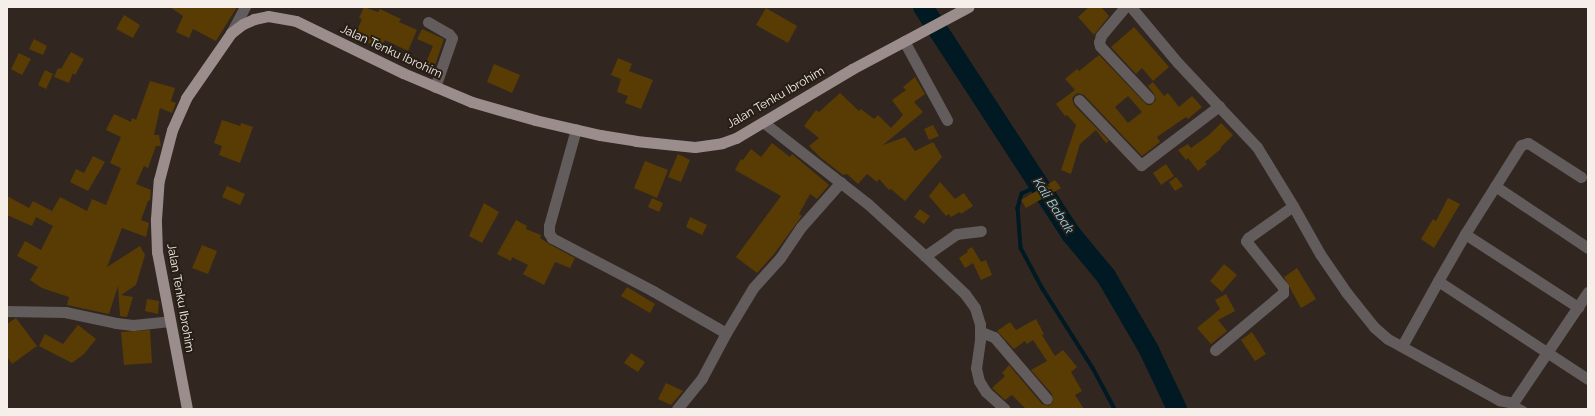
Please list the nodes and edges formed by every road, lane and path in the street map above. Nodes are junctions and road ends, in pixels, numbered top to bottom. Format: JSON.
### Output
{"nodes":[{"id":1,"x":245,"y":7,"type":"edge"},
{"id":2,"x":968,"y":7,"type":"edge"},
{"id":3,"x":1125,"y":7,"type":"edge"},
{"id":4,"x":1130,"y":7,"type":"edge"},
{"id":5,"x":428,"y":22,"type":"dead end"},
{"id":6,"x":231,"y":33,"type":"junction"},
{"id":7,"x":907,"y":39,"type":"junction"},
{"id":8,"x":435,"y":87,"type":"junction"},
{"id":9,"x":1149,"y":98,"type":"dead end"},
{"id":10,"x":1079,"y":100,"type":"dead end"},
{"id":11,"x":1219,"y":106,"type":"junction"},
{"id":12,"x":947,"y":120,"type":"dead end"},
{"id":13,"x":763,"y":122,"type":"junction"},
{"id":14,"x":576,"y":129,"type":"junction"},
{"id":15,"x":1581,"y":177,"type":"dead end"},
{"id":16,"x":841,"y":182,"type":"junction"},
{"id":17,"x":1495,"y":186,"type":"junction"},
{"id":18,"x":1293,"y":206,"type":"junction"},
{"id":19,"x":981,"y":231,"type":"dead end"},
{"id":20,"x":1465,"y":234,"type":"junction"},
{"id":21,"x":1588,"y":248,"type":"edge"},
{"id":22,"x":926,"y":256,"type":"junction"},
{"id":23,"x":1438,"y":281,"type":"junction"},
{"id":24,"x":1588,"y":292,"type":"edge"},
{"id":25,"x":1578,"y":307,"type":"junction"},
{"id":26,"x":7,"y":311,"type":"edge"},
{"id":27,"x":170,"y":321,"type":"junction"},
{"id":28,"x":981,"y":332,"type":"junction"},
{"id":29,"x":726,"y":333,"type":"junction"},
{"id":30,"x":1402,"y":346,"type":"junction"},
{"id":31,"x":1215,"y":350,"type":"dead end"},
{"id":32,"x":1548,"y":352,"type":"junction"},
{"id":33,"x":1588,"y":379,"type":"edge"},
{"id":34,"x":1047,"y":399,"type":"dead end"},
{"id":35,"x":1513,"y":403,"type":"junction"},
{"id":36,"x":187,"y":409,"type":"edge"},
{"id":37,"x":677,"y":409,"type":"edge"},
{"id":38,"x":1005,"y":409,"type":"edge"},
{"id":39,"x":1524,"y":409,"type":"edge"}],
"edges":[{"from":1,"to":6,"type":"street"},
{"from":2,"to":7,"type":"main road","name":"Jalan Tenku Ibrohim"},
{"from":3,"to":9,"type":"street"},
{"from":4,"to":11,"type":"street"},
{"from":5,"to":8,"type":"street"},
{"from":6,"to":8,"type":"main road","name":"Jalan Tenku Ibrohim"},
{"from":6,"to":27,"type":"main road","name":"Jalan Tenku Ibrohim"},
{"from":7,"to":12,"type":"street"},
{"from":7,"to":13,"type":"main road","name":"Jalan Tenku Ibrohim"},
{"from":8,"to":14,"type":"main road","name":"Jalan Tenku Ibrohim"},
{"from":10,"to":11,"type":"street"},
{"from":11,"to":18,"type":"street"},
{"from":13,"to":14,"type":"main road","name":"Jalan Tenku Ibrohim"},
{"from":13,"to":16,"type":"street"},
{"from":14,"to":29,"type":"street"},
{"from":15,"to":17,"type":"street"},
{"from":16,"to":22,"type":"street"},
{"from":16,"to":29,"type":"street"},
{"from":17,"to":20,"type":"street"},
{"from":17,"to":21,"type":"street"},
{"from":18,"to":30,"type":"street"},
{"from":18,"to":31,"type":"street"},
{"from":19,"to":22,"type":"street"},
{"from":20,"to":23,"type":"street"},
{"from":20,"to":25,"type":"street"},
{"from":22,"to":28,"type":"street"},
{"from":23,"to":30,"type":"street"},
{"from":23,"to":32,"type":"street"},
{"from":24,"to":25,"type":"street"},
{"from":25,"to":32,"type":"street"},
{"from":26,"to":27,"type":"street"},
{"from":27,"to":36,"type":"main road","name":"Jalan Tenku Ibrohim"},
{"from":28,"to":34,"type":"street"},
{"from":28,"to":38,"type":"street"},
{"from":29,"to":37,"type":"street"},
{"from":30,"to":35,"type":"street"},
{"from":32,"to":33,"type":"street"},
{"from":32,"to":35,"type":"street"},
{"from":35,"to":39,"type":"lane"}]}
